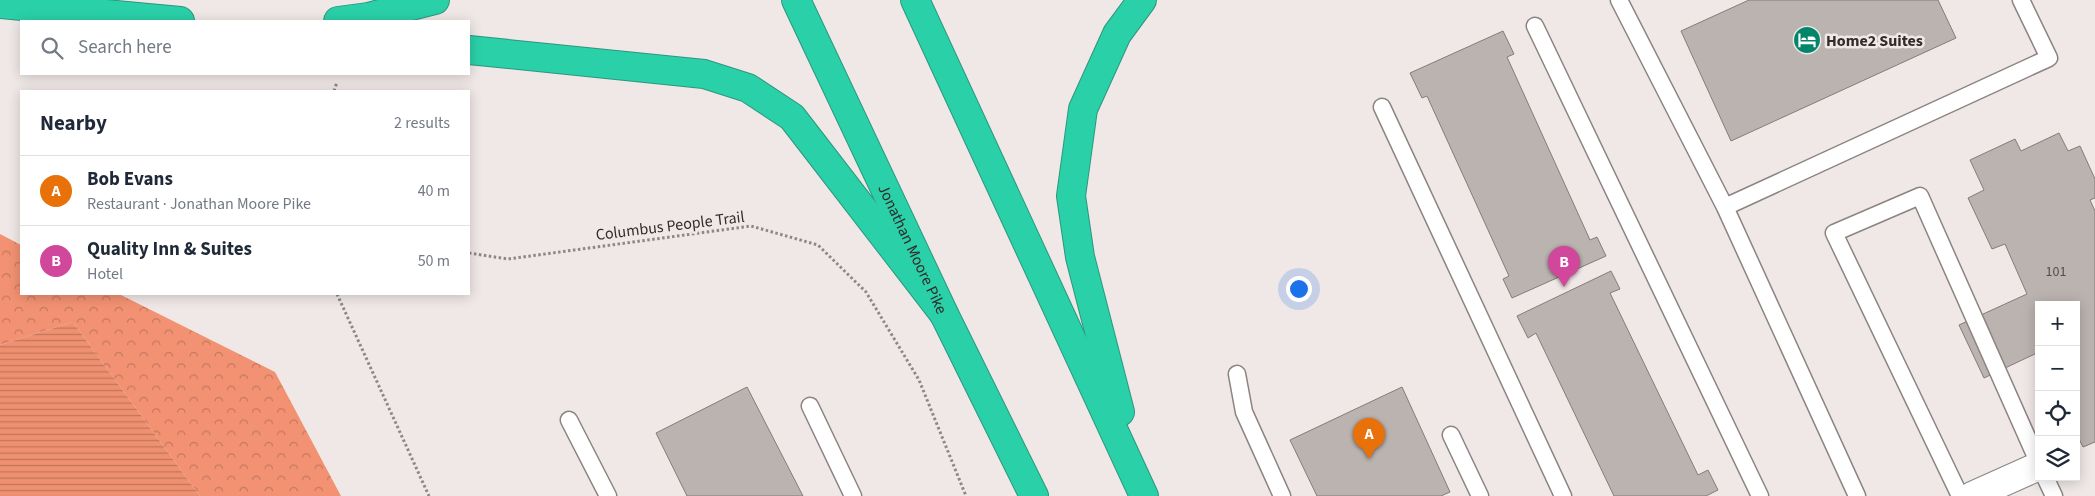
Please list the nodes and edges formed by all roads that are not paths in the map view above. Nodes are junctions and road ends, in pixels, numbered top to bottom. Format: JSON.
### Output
{"nodes":[{"id":1,"x":435,"y":0,"type":"edge"},
{"id":2,"x":796,"y":0,"type":"edge"},
{"id":3,"x":915,"y":0,"type":"edge"},
{"id":4,"x":1142,"y":0,"type":"edge"},
{"id":5,"x":1619,"y":0,"type":"edge"},
{"id":6,"x":2021,"y":0,"type":"edge"},
{"id":7,"x":0,"y":4,"type":"edge"},
{"id":8,"x":169,"y":20,"type":"edge"},
{"id":9,"x":346,"y":20,"type":"edge"},
{"id":10,"x":1535,"y":26,"type":"dead end"},
{"id":11,"x":470,"y":50,"type":"edge"},
{"id":12,"x":1382,"y":107,"type":"dead end"},
{"id":13,"x":1724,"y":207,"type":"junction"},
{"id":14,"x":944,"y":314,"type":"junction"},
{"id":15,"x":1237,"y":374,"type":"dead end"},
{"id":16,"x":810,"y":406,"type":"dead end"},
{"id":17,"x":569,"y":420,"type":"dead end"},
{"id":18,"x":1451,"y":435,"type":"dead end"},
{"id":19,"x":2035,"y":456,"type":"edge"},
{"id":20,"x":2035,"y":467,"type":"edge"},
{"id":21,"x":2047,"y":481,"type":"edge"},
{"id":22,"x":1141,"y":489,"type":"edge"},
{"id":23,"x":608,"y":496,"type":"edge"},
{"id":24,"x":853,"y":496,"type":"edge"},
{"id":25,"x":1034,"y":496,"type":"edge"},
{"id":26,"x":1282,"y":496,"type":"edge"},
{"id":27,"x":1480,"y":496,"type":"edge"},
{"id":28,"x":1563,"y":496,"type":"edge"},
{"id":29,"x":1760,"y":496,"type":"edge"},
{"id":30,"x":1857,"y":496,"type":"edge"},
{"id":31,"x":1960,"y":496,"type":"edge"},
{"id":32,"x":1972,"y":496,"type":"edge"},
{"id":33,"x":2054,"y":496,"type":"edge"}],
"edges":[{"from":1,"to":9,"type":"highway"},
{"from":2,"to":14,"type":"highway","name":"Jonathan Moore Pike"},
{"from":3,"to":22,"type":"highway"},
{"from":4,"to":22,"type":"highway"},
{"from":5,"to":13,"type":"lane"},
{"from":6,"to":13,"type":"lane"},
{"from":7,"to":8,"type":"highway"},
{"from":10,"to":29,"type":"lane"},
{"from":11,"to":14,"type":"highway"},
{"from":12,"to":28,"type":"lane"},
{"from":13,"to":30,"type":"lane"},
{"from":14,"to":25,"type":"highway","name":"Jonathan Moore Pike"},
{"from":15,"to":26,"type":"lane"},
{"from":16,"to":24,"type":"lane"},
{"from":17,"to":23,"type":"lane"},
{"from":18,"to":27,"type":"lane"},
{"from":19,"to":31,"type":"lane"},
{"from":20,"to":32,"type":"street"},
{"from":21,"to":33,"type":"lane"}]}
